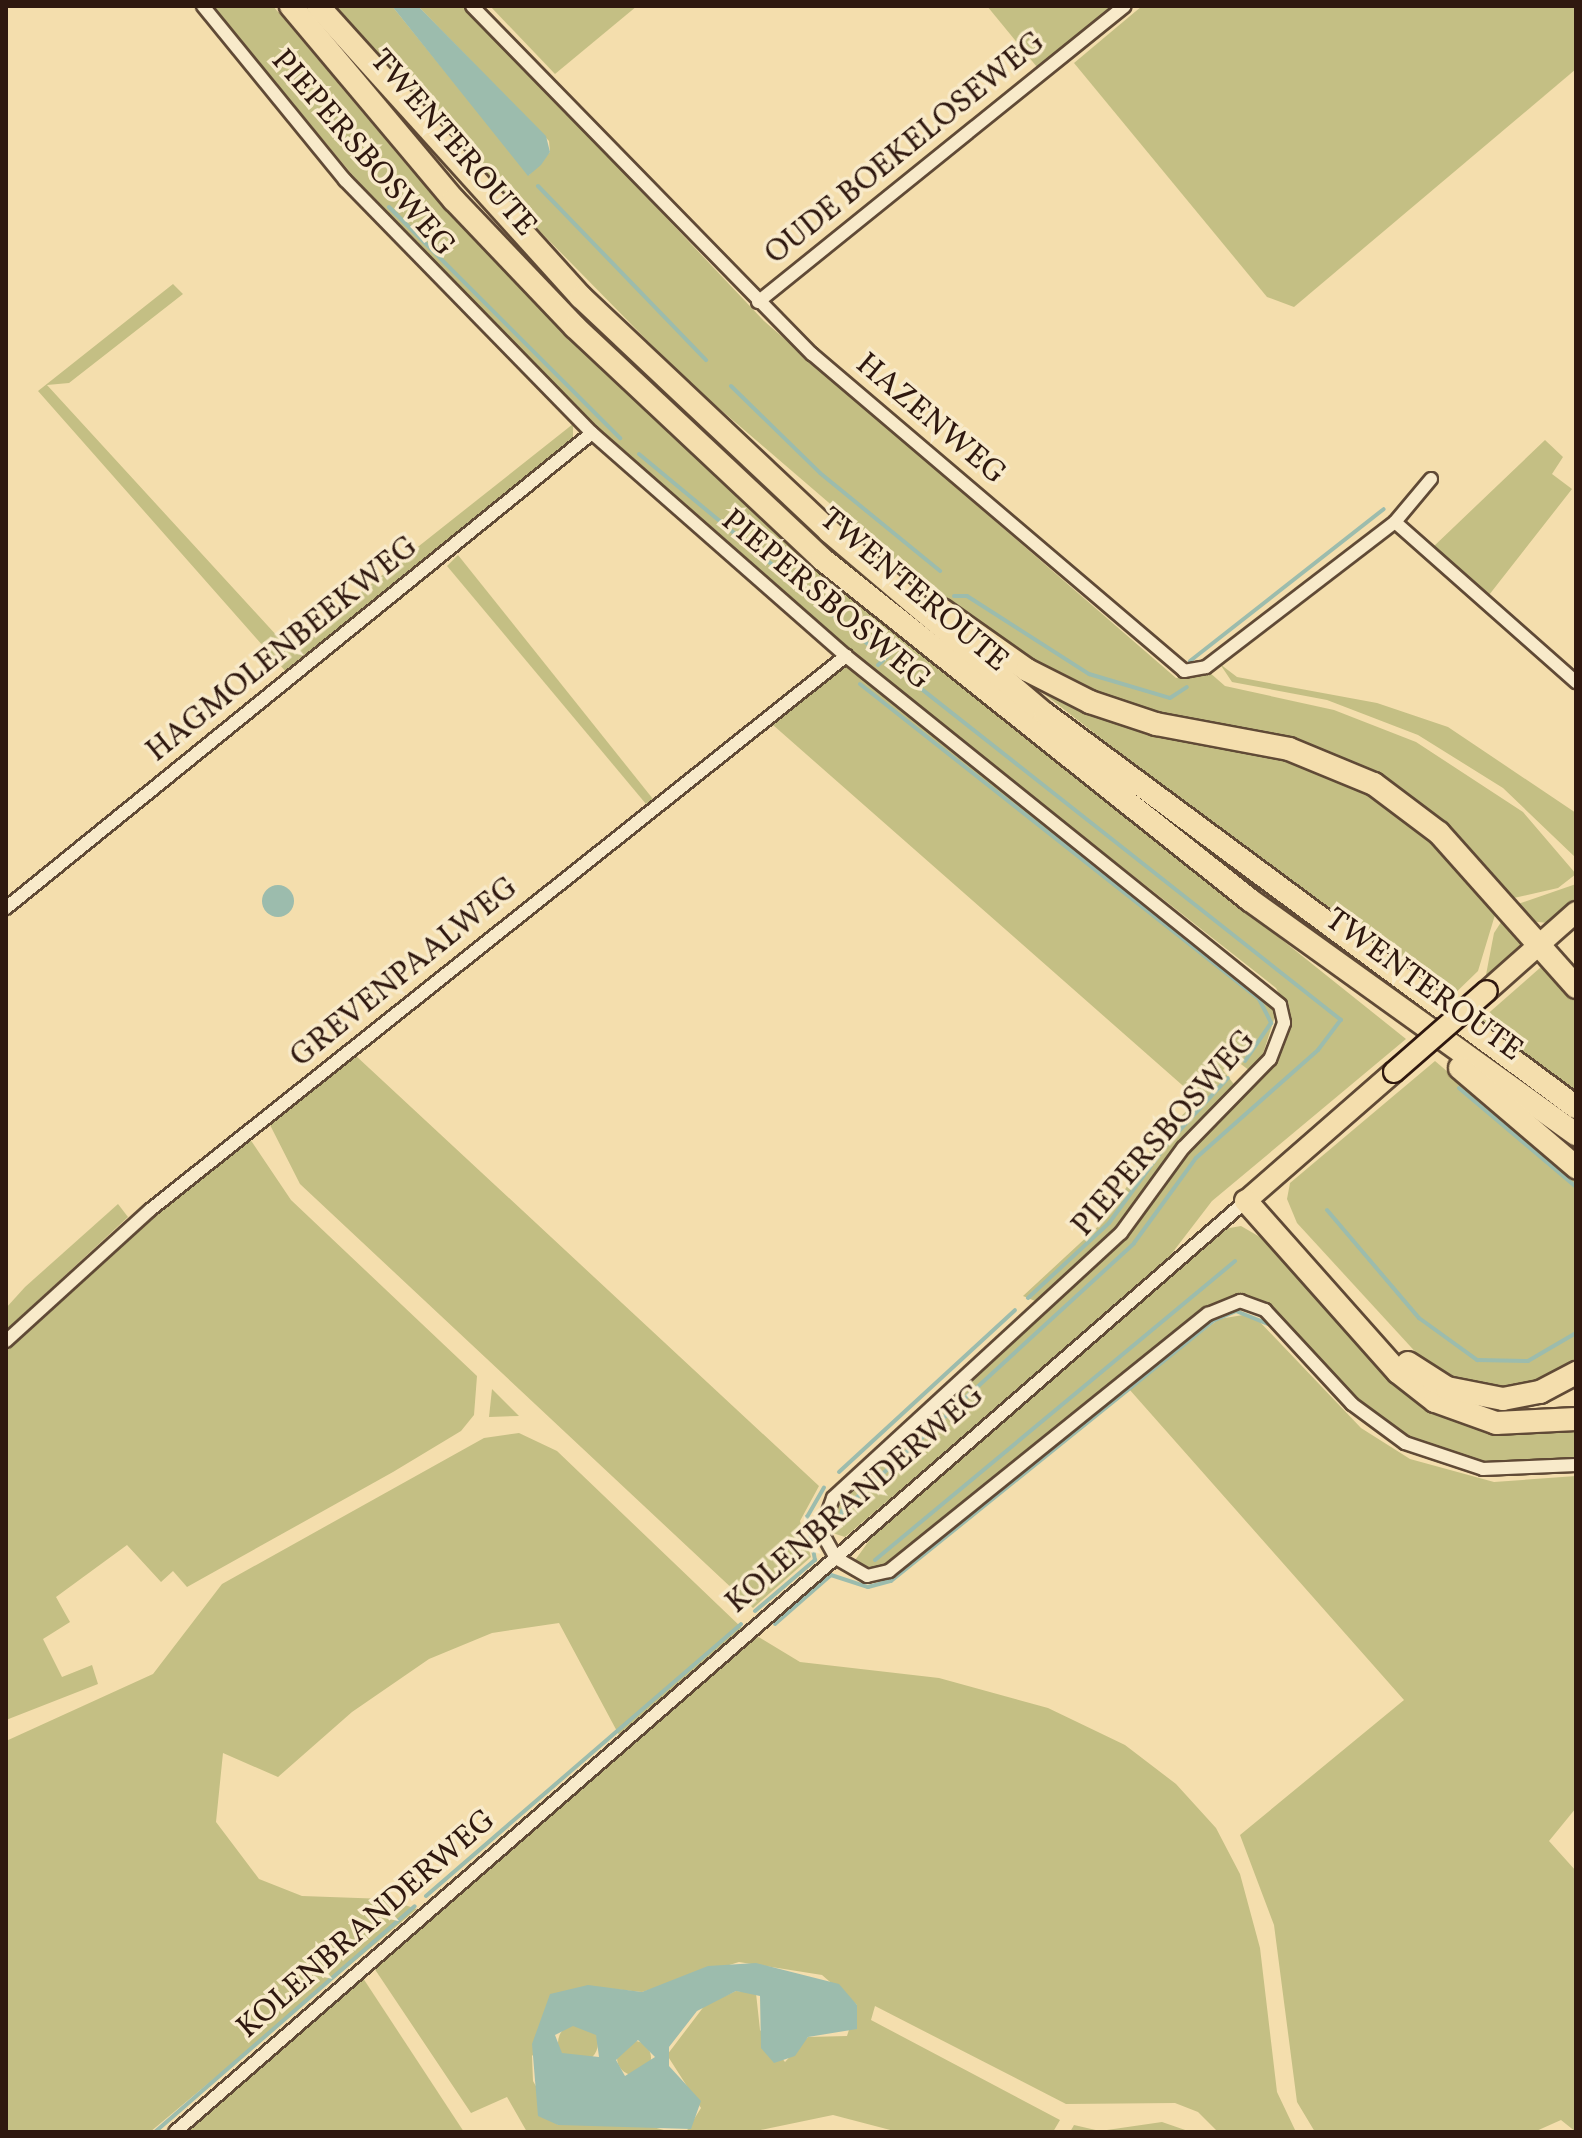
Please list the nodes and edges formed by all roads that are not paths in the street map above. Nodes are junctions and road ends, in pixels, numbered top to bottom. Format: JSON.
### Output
{"nodes":[{"id":1,"x":203,"y":6,"type":"edge"},
{"id":2,"x":291,"y":6,"type":"edge"},
{"id":3,"x":318,"y":6,"type":"edge"},
{"id":4,"x":472,"y":6,"type":"edge"},
{"id":5,"x":1125,"y":6,"type":"edge"},
{"id":6,"x":758,"y":302,"type":"junction"},
{"id":7,"x":592,"y":433,"type":"junction"},
{"id":8,"x":1431,"y":479,"type":"dead end"},
{"id":9,"x":1395,"y":522,"type":"junction"},
{"id":10,"x":829,"y":531,"type":"junction"},
{"id":11,"x":846,"y":656,"type":"junction"},
{"id":12,"x":1576,"y":682,"type":"edge"},
{"id":13,"x":6,"y":908,"type":"edge"},
{"id":14,"x":1576,"y":912,"type":"edge"},
{"id":15,"x":1539,"y":945,"type":"junction"},
{"id":16,"x":1576,"y":987,"type":"edge"},
{"id":17,"x":1404,"y":1015,"type":"junction"},
{"id":18,"x":1576,"y":1107,"type":"edge"},
{"id":19,"x":1576,"y":1134,"type":"edge"},
{"id":20,"x":1576,"y":1167,"type":"edge"},
{"id":21,"x":1251,"y":1197,"type":"junction"},
{"id":22,"x":6,"y":1341,"type":"edge"},
{"id":23,"x":1576,"y":1373,"type":"edge"},
{"id":24,"x":1576,"y":1419,"type":"edge"},
{"id":25,"x":1576,"y":1465,"type":"edge"},
{"id":26,"x":836,"y":1558,"type":"junction"},
{"id":27,"x":175,"y":2132,"type":"edge"}],
"edges":[{"from":1,"to":7,"type":"street","name":"PIEPERSBOSWEG"},
{"from":2,"to":17,"type":"highway","name":"TWENTEROUTE"},
{"from":3,"to":10,"type":"highway","name":"TWENTEROUTE"},
{"from":4,"to":6,"type":"street","name":"HAZENWEG"},
{"from":5,"to":6,"type":"street","name":"OUDE BOEKELOSEWEG"},
{"from":6,"to":9,"type":"street","name":"HAZENWEG"},
{"from":7,"to":11,"type":"street","name":"PIEPERSBOSWEG"},
{"from":7,"to":13,"type":"street","name":"HAGMOLENBEEKWEG"},
{"from":8,"to":9,"type":"street"},
{"from":9,"to":12,"type":"street"},
{"from":10,"to":15,"type":"highway"},
{"from":10,"to":18,"type":"highway","name":"TWENTEROUTE"},
{"from":11,"to":22,"type":"street","name":"GREVENPAALWEG"},
{"from":11,"to":26,"type":"street","name":"PIEPERSBOSWEG"},
{"from":14,"to":15,"type":"main road","name":"KOLENBRANDERWEG"},
{"from":15,"to":16,"type":"highway"},
{"from":15,"to":21,"type":"main road","name":"KOLENBRANDERWEG","bridge":true},
{"from":17,"to":19,"type":"highway","name":"TWENTEROUTE"},
{"from":17,"to":20,"type":"highway"},
{"from":21,"to":23,"type":"highway"},
{"from":21,"to":24,"type":"highway"},
{"from":21,"to":26,"type":"street","name":"KOLENBRANDERWEG"},
{"from":25,"to":26,"type":"street"},
{"from":26,"to":27,"type":"street","name":"KOLENBRANDERWEG"}]}
